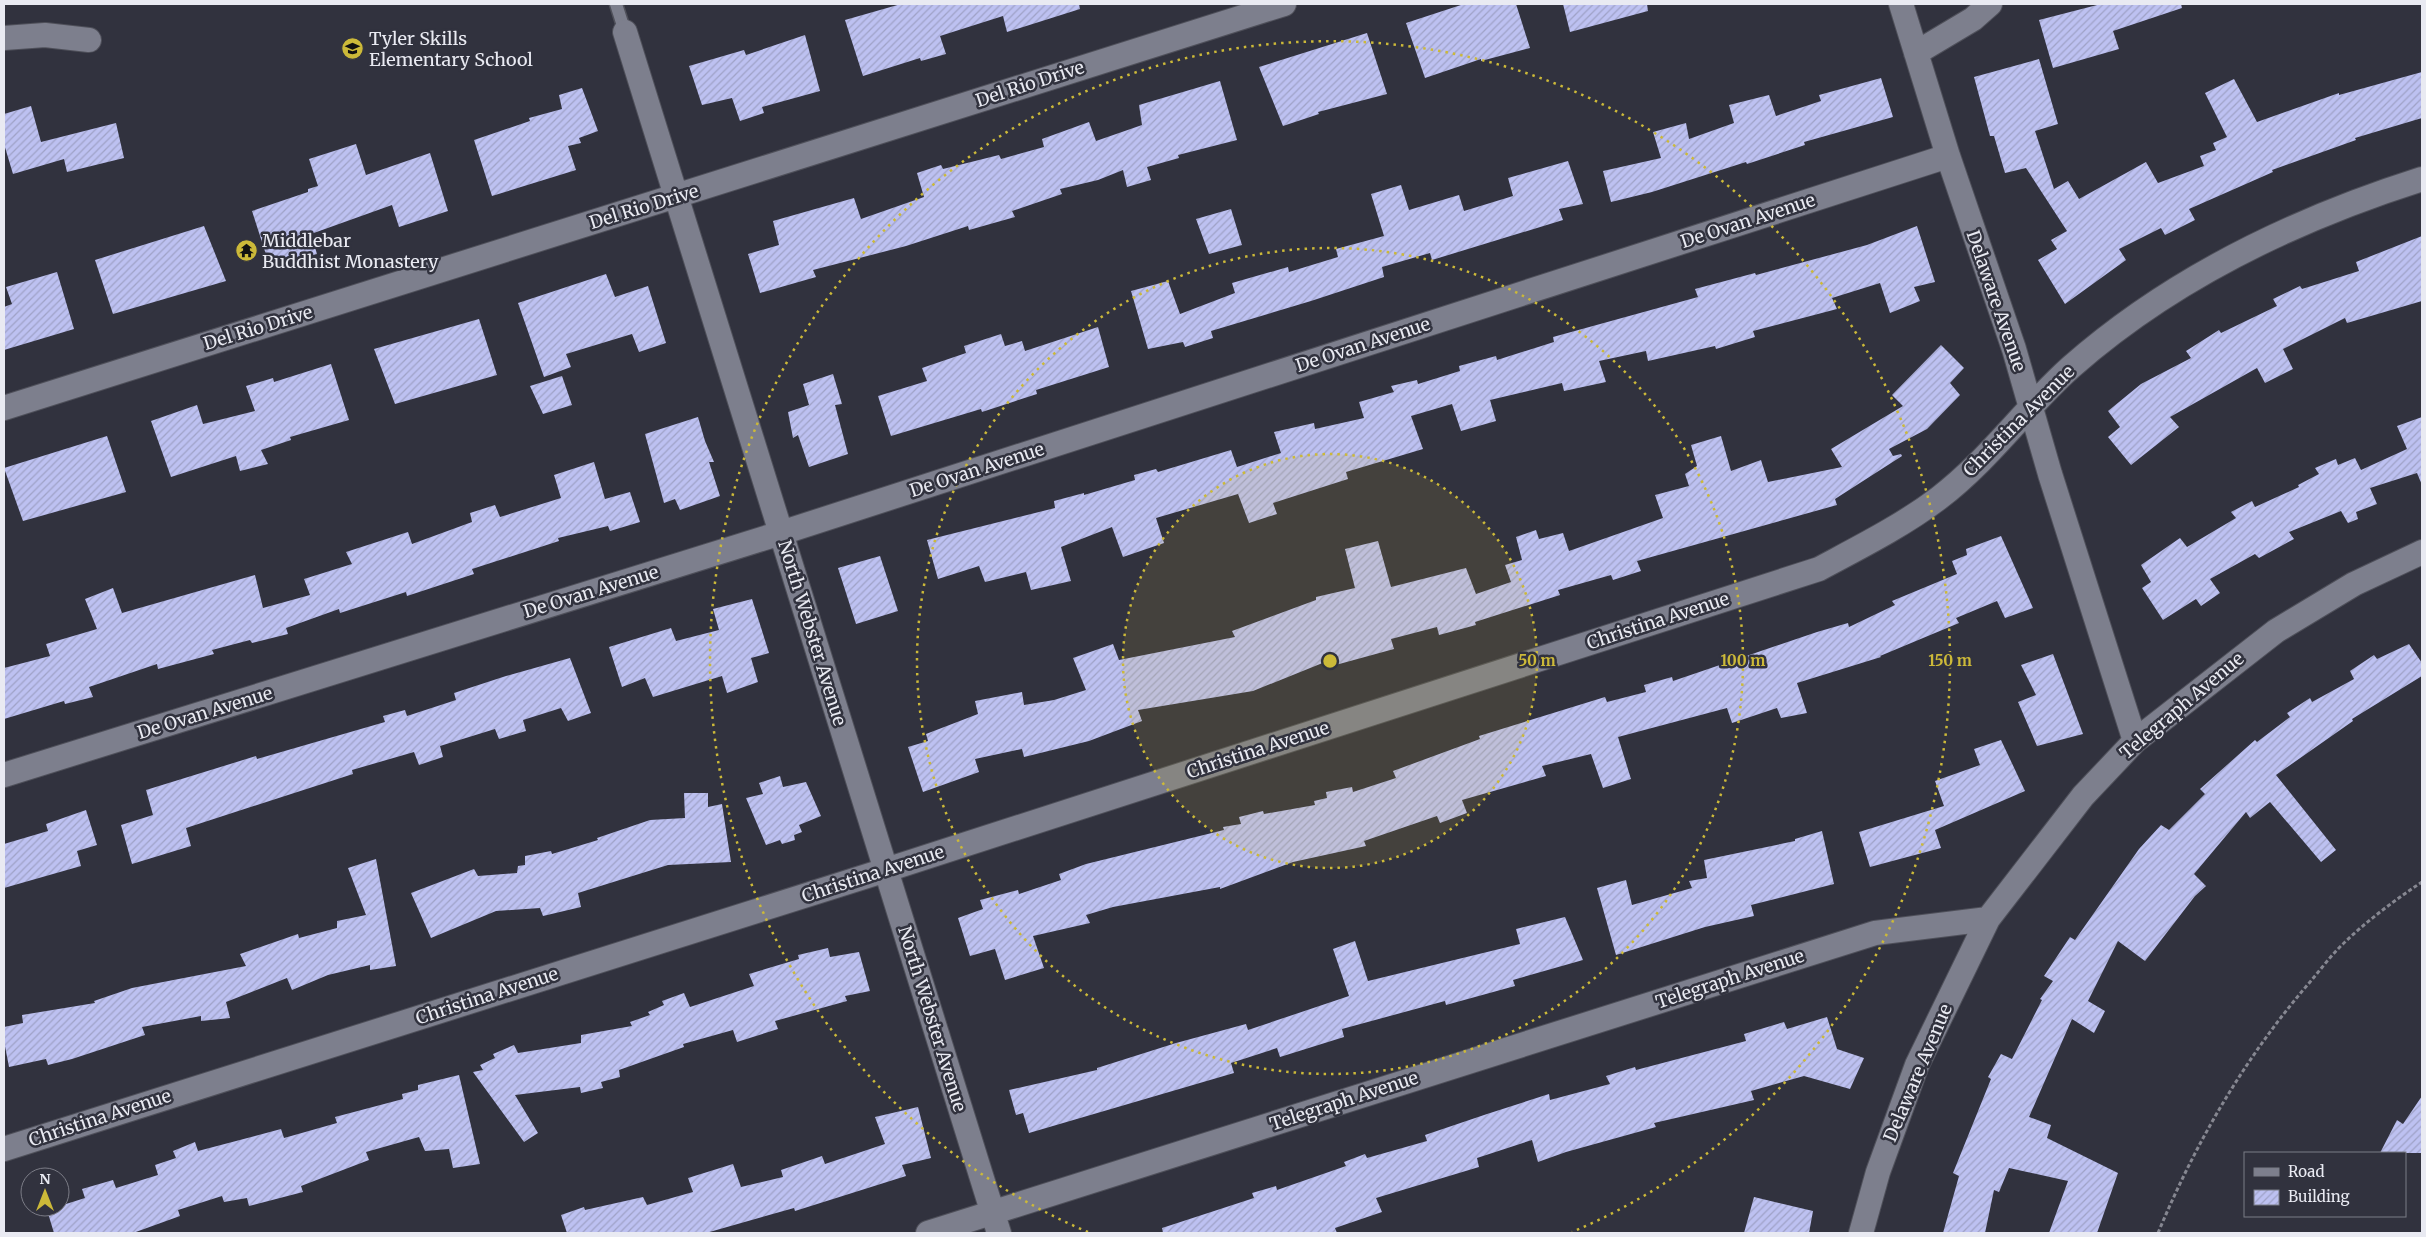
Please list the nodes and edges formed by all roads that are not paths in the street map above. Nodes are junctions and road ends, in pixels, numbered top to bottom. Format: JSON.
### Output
{"nodes":[{"id":1,"x":616,"y":4,"type":"edge"},
{"id":2,"x":1284,"y":4,"type":"edge"},
{"id":3,"x":1901,"y":4,"type":"edge"},
{"id":4,"x":1990,"y":4,"type":"edge"},
{"id":5,"x":625,"y":32,"type":"joint"},
{"id":6,"x":4,"y":38,"type":"edge"},
{"id":7,"x":89,"y":40,"type":"dead end"},
{"id":8,"x":1916,"y":53,"type":"junction"},
{"id":9,"x":1948,"y":156,"type":"junction"},
{"id":10,"x":2422,"y":179,"type":"edge"},
{"id":11,"x":675,"y":197,"type":"junction"},
{"id":12,"x":2030,"y":406,"type":"junction"},
{"id":13,"x":4,"y":408,"type":"edge"},
{"id":14,"x":781,"y":533,"type":"junction"},
{"id":15,"x":2422,"y":552,"type":"edge"},
{"id":16,"x":2135,"y":741,"type":"junction"},
{"id":17,"x":4,"y":775,"type":"edge"},
{"id":18,"x":886,"y":870,"type":"junction"},
{"id":19,"x":1988,"y":919,"type":"junction"},
{"id":20,"x":4,"y":1149,"type":"edge"},
{"id":21,"x":996,"y":1223,"type":"edge"},
{"id":22,"x":928,"y":1233,"type":"edge"},
{"id":23,"x":1861,"y":1233,"type":"edge"}],
"edges":[{"from":1,"to":5,"type":"lane"},
{"from":2,"to":11,"type":"street","name":"Del Rio Drive"},
{"from":3,"to":8,"type":"street","name":"Delaware Avenue"},
{"from":4,"to":8,"type":"street"},
{"from":5,"to":11,"type":"street","name":"North Webster Avenue"},
{"from":6,"to":7,"type":"street"},
{"from":8,"to":9,"type":"street","name":"Delaware Avenue"},
{"from":9,"to":12,"type":"street","name":"Delaware Avenue"},
{"from":9,"to":14,"type":"street","name":"De Ovan Avenue"},
{"from":10,"to":12,"type":"street","name":"Christina Avenue"},
{"from":11,"to":13,"type":"street","name":"Del Rio Drive"},
{"from":11,"to":14,"type":"street","name":"North Webster Avenue"},
{"from":12,"to":16,"type":"street","name":"Delaware Avenue"},
{"from":12,"to":18,"type":"street","name":"Christina Avenue"},
{"from":14,"to":17,"type":"street","name":"De Ovan Avenue"},
{"from":14,"to":18,"type":"street","name":"North Webster Avenue"},
{"from":15,"to":16,"type":"street","name":"Telegraph Avenue"},
{"from":16,"to":19,"type":"street","name":"Telegraph Avenue"},
{"from":18,"to":20,"type":"street","name":"Christina Avenue"},
{"from":18,"to":21,"type":"street","name":"North Webster Avenue"},
{"from":19,"to":21,"type":"street","name":"Telegraph Avenue"},
{"from":19,"to":23,"type":"street","name":"Delaware Avenue"},
{"from":21,"to":22,"type":"street","name":"Telegraph Avenue"}]}
